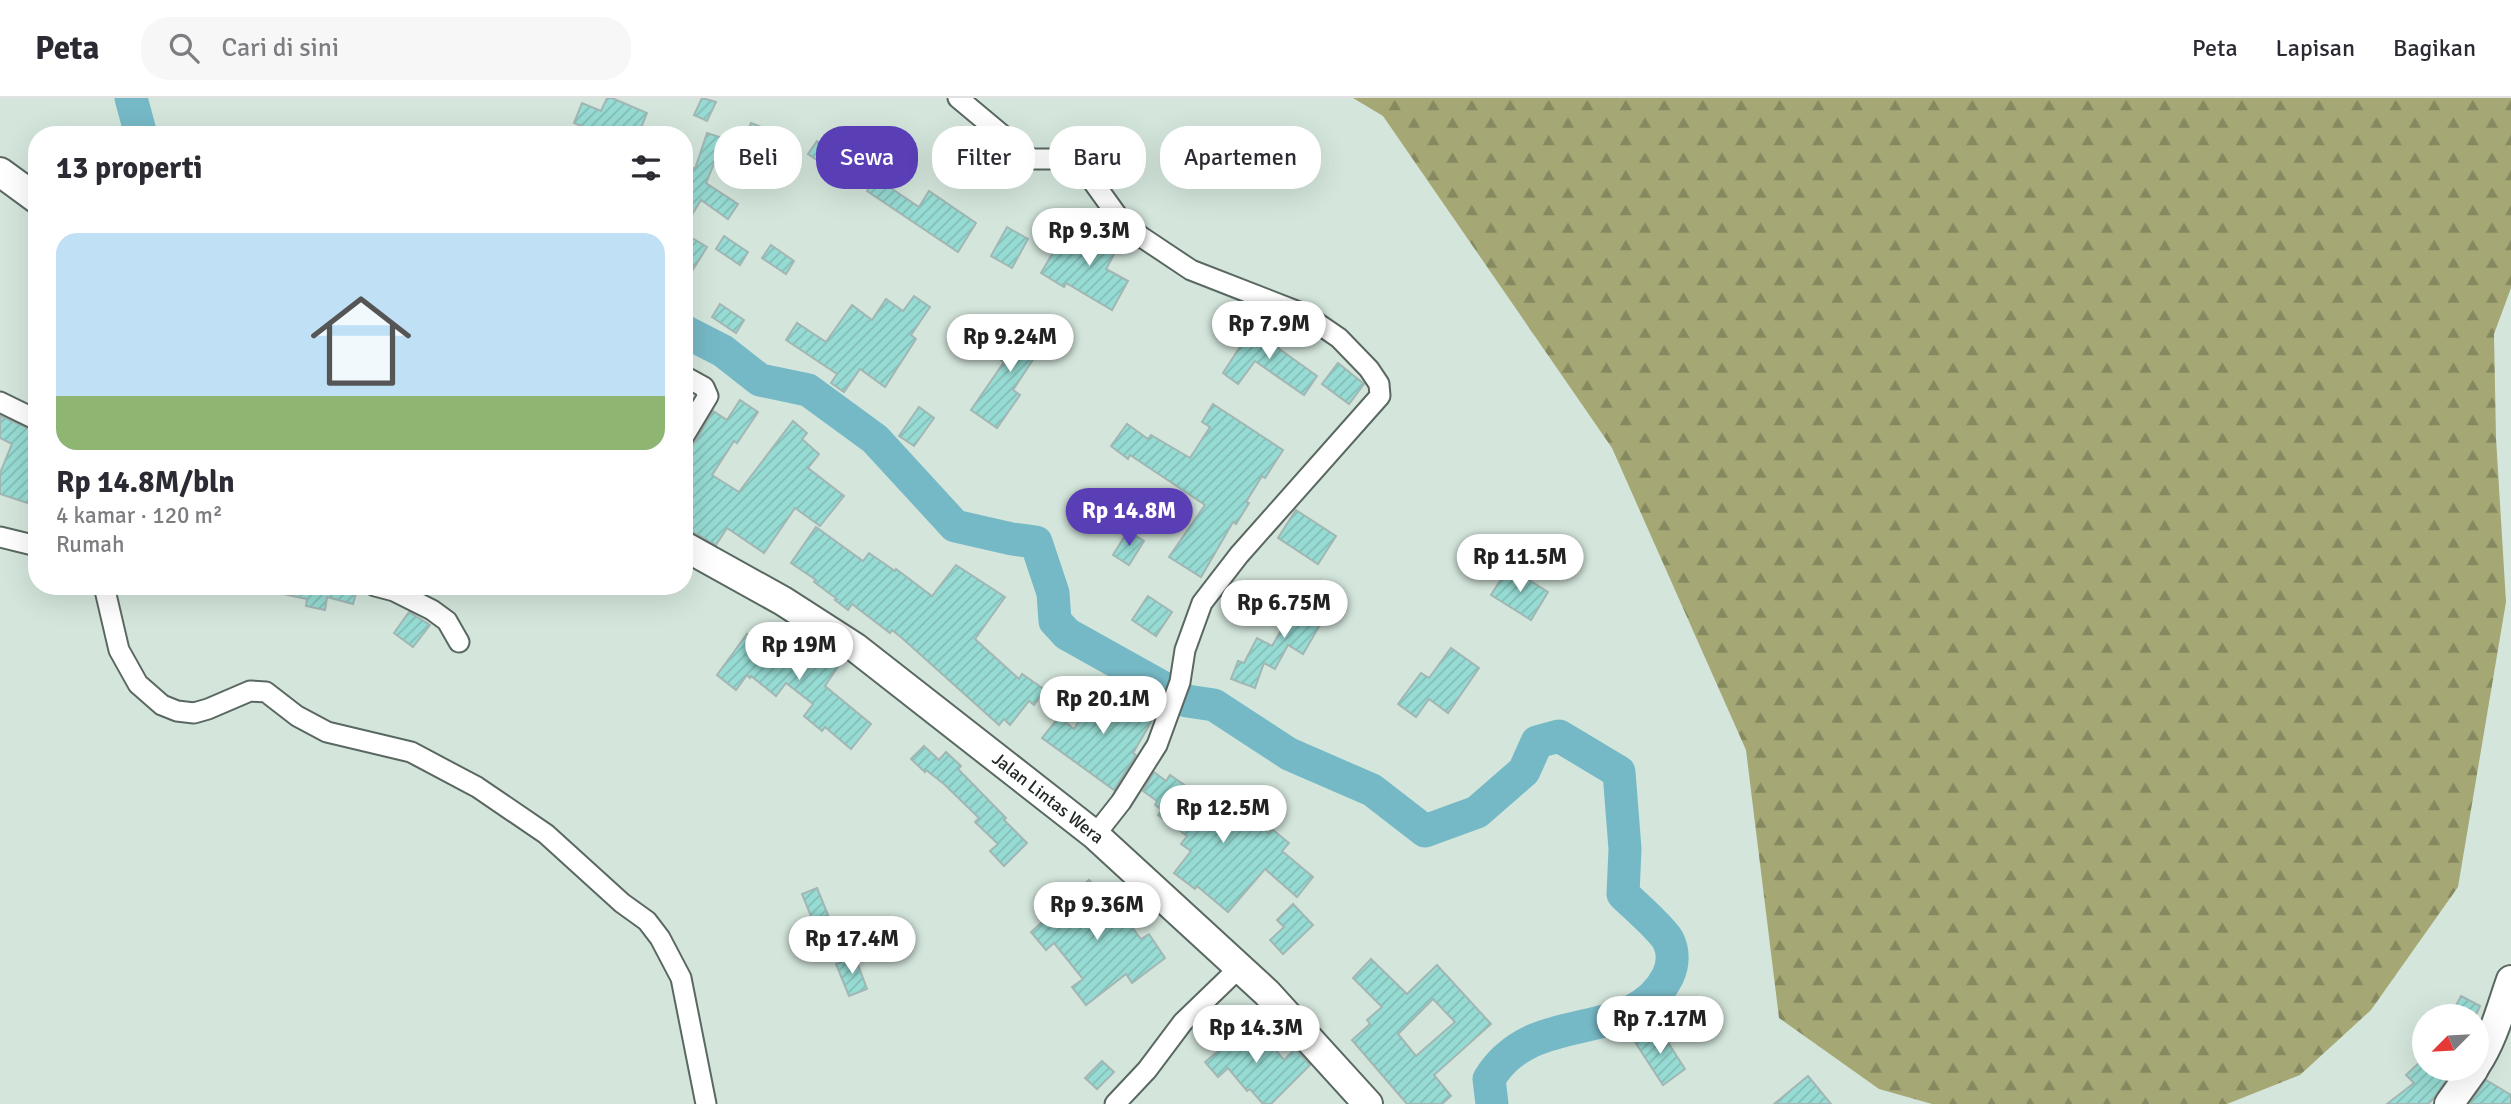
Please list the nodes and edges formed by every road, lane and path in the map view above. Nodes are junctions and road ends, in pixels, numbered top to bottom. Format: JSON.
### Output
{"nodes":[{"id":1,"x":958,"y":98,"type":"edge"},
{"id":2,"x":0,"y":172,"type":"edge"},
{"id":3,"x":28,"y":192,"type":"edge"},
{"id":4,"x":693,"y":381,"type":"edge"},
{"id":5,"x":0,"y":402,"type":"edge"},
{"id":6,"x":28,"y":416,"type":"edge"},
{"id":7,"x":693,"y":421,"type":"edge"},
{"id":8,"x":0,"y":537,"type":"edge"},
{"id":9,"x":28,"y":544,"type":"edge"},
{"id":10,"x":693,"y":551,"type":"edge"},
{"id":11,"x":106,"y":595,"type":"edge"},
{"id":12,"x":402,"y":595,"type":"edge"},
{"id":13,"x":459,"y":642,"type":"dead end"},
{"id":14,"x":1095,"y":835,"type":"junction"},
{"id":15,"x":1240,"y":967,"type":"junction"},
{"id":16,"x":2511,"y":980,"type":"edge"},
{"id":17,"x":2489,"y":1040,"type":"edge"},
{"id":18,"x":2464,"y":1082,"type":"edge"},
{"id":19,"x":706,"y":1104,"type":"edge"},
{"id":20,"x":1115,"y":1104,"type":"edge"},
{"id":21,"x":1368,"y":1104,"type":"edge"},
{"id":22,"x":2449,"y":1104,"type":"edge"}],
"edges":[{"from":1,"to":14,"type":"street"},
{"from":2,"to":3,"type":"main road"},
{"from":4,"to":7,"type":"street"},
{"from":5,"to":6,"type":"street"},
{"from":8,"to":9,"type":"street"},
{"from":10,"to":14,"type":"main road","name":"Jalan Lintas Wera"},
{"from":11,"to":19,"type":"street"},
{"from":12,"to":13,"type":"street"},
{"from":14,"to":15,"type":"main road","name":"Jalan Lintas Wera"},
{"from":15,"to":20,"type":"street"},
{"from":15,"to":21,"type":"main road","name":"Jalan Lintas Wera"},
{"from":16,"to":17,"type":"main road"},
{"from":18,"to":22,"type":"main road"}]}
